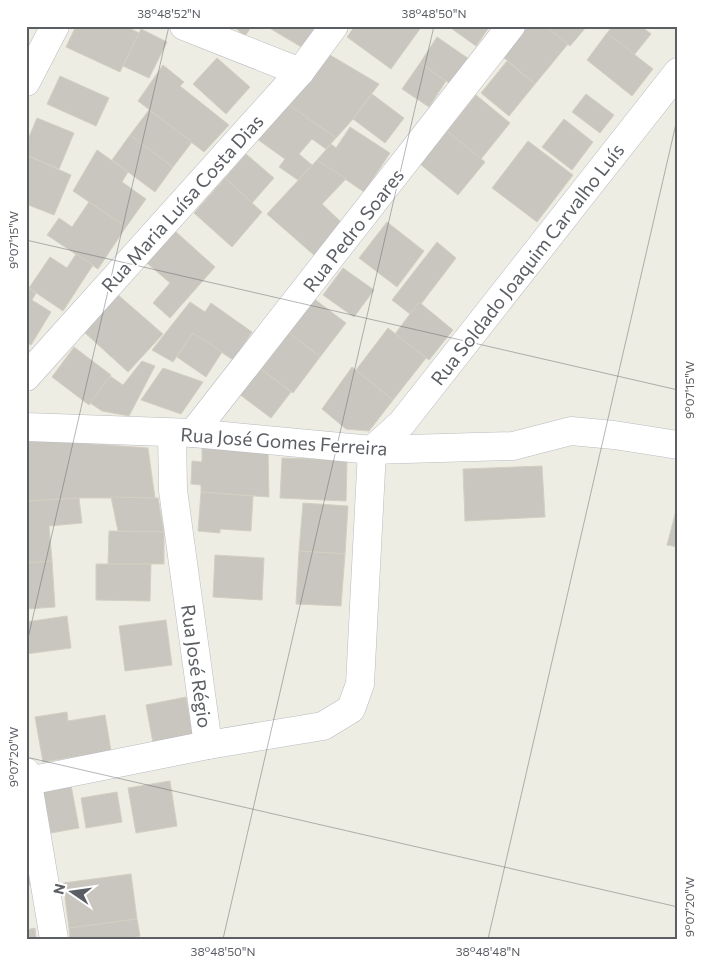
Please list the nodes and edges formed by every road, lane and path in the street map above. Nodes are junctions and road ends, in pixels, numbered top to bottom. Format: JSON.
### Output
{"nodes":[{"id":1,"x":55,"y":26,"type":"edge"},
{"id":2,"x":184,"y":26,"type":"edge"},
{"id":3,"x":334,"y":26,"type":"edge"},
{"id":4,"x":511,"y":26,"type":"edge"},
{"id":5,"x":300,"y":72,"type":"junction"},
{"id":6,"x":678,"y":72,"type":"edge"},
{"id":7,"x":26,"y":82,"type":"edge"},
{"id":8,"x":26,"y":377,"type":"edge"},
{"id":9,"x":26,"y":427,"type":"edge"},
{"id":10,"x":183,"y":433,"type":"junction"},
{"id":11,"x":678,"y":445,"type":"edge"},
{"id":12,"x":372,"y":450,"type":"junction"},
{"id":13,"x":208,"y":746,"type":"junction"},
{"id":14,"x":27,"y":776,"type":"edge"},
{"id":15,"x":54,"y":939,"type":"edge"}],
"edges":[{"from":1,"to":7,"type":"street"},
{"from":2,"to":5,"type":"street"},
{"from":3,"to":5,"type":"street","name":"Rua Maria Luísa Costa Dias"},
{"from":4,"to":10,"type":"street","name":"Rua Pedro Soares"},
{"from":5,"to":8,"type":"street","name":"Rua Maria Luísa Costa Dias"},
{"from":6,"to":12,"type":"street","name":"Rua Soldado Joaquim Carvalho Luís"},
{"from":9,"to":10,"type":"street","name":"Rua José Gomes Ferreira"},
{"from":10,"to":12,"type":"street","name":"Rua José Gomes Ferreira"},
{"from":10,"to":13,"type":"street","name":"Rua José Régio"},
{"from":11,"to":12,"type":"street","name":"Rua José Gomes Ferreira"},
{"from":12,"to":13,"type":"street"},
{"from":13,"to":14,"type":"street","name":"Rua José Régio"},
{"from":14,"to":15,"type":"street"}]}
